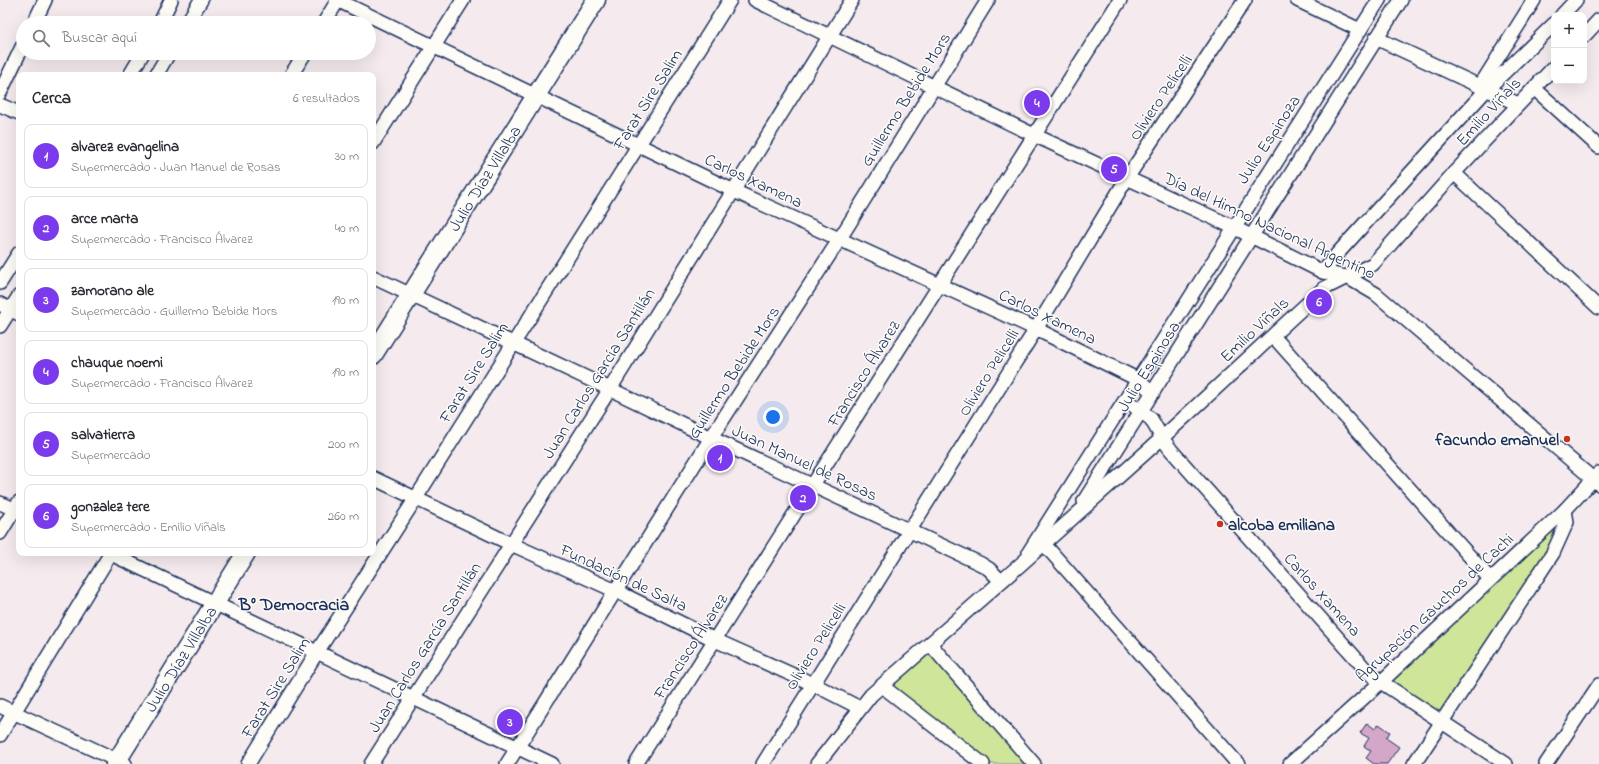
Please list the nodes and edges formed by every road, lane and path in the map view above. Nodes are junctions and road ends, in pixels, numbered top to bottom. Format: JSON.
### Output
{"nodes":[{"id":1,"x":45,"y":0,"type":"edge"},
{"id":2,"x":171,"y":0,"type":"edge"},
{"id":3,"x":200,"y":0,"type":"edge"},
{"id":4,"x":338,"y":0,"type":"edge"},
{"id":5,"x":463,"y":0,"type":"edge"},
{"id":6,"x":596,"y":0,"type":"edge"},
{"id":7,"x":730,"y":0,"type":"edge"},
{"id":8,"x":755,"y":0,"type":"edge"},
{"id":9,"x":852,"y":0,"type":"edge"},
{"id":10,"x":988,"y":0,"type":"edge"},
{"id":11,"x":1120,"y":0,"type":"edge"},
{"id":12,"x":1245,"y":0,"type":"edge"},
{"id":13,"x":1297,"y":0,"type":"edge"},
{"id":14,"x":1379,"y":0,"type":"edge"},
{"id":15,"x":1401,"y":0,"type":"edge"},
{"id":16,"x":1534,"y":0,"type":"edge"},
{"id":17,"x":1576,"y":0,"type":"edge"},
{"id":18,"x":1565,"y":12,"type":"edge"},
{"id":19,"x":37,"y":16,"type":"edge"},
{"id":20,"x":163,"y":16,"type":"edge"},
{"id":21,"x":191,"y":16,"type":"edge"},
{"id":22,"x":328,"y":16,"type":"edge"},
{"id":23,"x":371,"y":16,"type":"edge"},
{"id":24,"x":376,"y":18,"type":"edge"},
{"id":25,"x":1599,"y":20,"type":"edge"},
{"id":26,"x":1551,"y":27,"type":"edge"},
{"id":27,"x":1360,"y":30,"type":"junction"},
{"id":28,"x":1587,"y":33,"type":"edge"},
{"id":29,"x":829,"y":36,"type":"junction"},
{"id":30,"x":1376,"y":38,"type":"junction"},
{"id":31,"x":434,"y":46,"type":"junction"},
{"id":32,"x":16,"y":60,"type":"edge"},
{"id":33,"x":138,"y":60,"type":"edge"},
{"id":34,"x":165,"y":60,"type":"edge"},
{"id":35,"x":301,"y":60,"type":"edge"},
{"id":36,"x":1551,"y":70,"type":"edge"},
{"id":37,"x":132,"y":72,"type":"edge"},
{"id":38,"x":158,"y":72,"type":"edge"},
{"id":39,"x":293,"y":72,"type":"edge"},
{"id":40,"x":934,"y":87,"type":"junction"},
{"id":41,"x":1484,"y":88,"type":"junction"},
{"id":42,"x":1534,"y":88,"type":"junction"},
{"id":43,"x":0,"y":93,"type":"edge"},
{"id":44,"x":536,"y":95,"type":"junction"},
{"id":45,"x":1518,"y":104,"type":"junction"},
{"id":46,"x":0,"y":105,"type":"edge"},
{"id":47,"x":16,"y":113,"type":"edge"},
{"id":48,"x":1034,"y":135,"type":"junction"},
{"id":49,"x":376,"y":138,"type":"edge"},
{"id":50,"x":640,"y":144,"type":"junction"},
{"id":51,"x":1599,"y":147,"type":"edge"},
{"id":52,"x":1454,"y":174,"type":"junction"},
{"id":53,"x":1127,"y":178,"type":"junction"},
{"id":54,"x":734,"y":191,"type":"junction"},
{"id":55,"x":1233,"y":227,"type":"junction"},
{"id":56,"x":1251,"y":237,"type":"junction"},
{"id":57,"x":839,"y":240,"type":"junction"},
{"id":58,"x":16,"y":258,"type":"edge"},
{"id":59,"x":1323,"y":272,"type":"junction"},
{"id":60,"x":1346,"y":277,"type":"junction"},
{"id":61,"x":376,"y":278,"type":"edge"},
{"id":62,"x":0,"y":283,"type":"edge"},
{"id":63,"x":940,"y":285,"type":"junction"},
{"id":64,"x":411,"y":296,"type":"junction"},
{"id":65,"x":16,"y":300,"type":"edge"},
{"id":66,"x":1599,"y":308,"type":"edge"},
{"id":67,"x":10,"y":309,"type":"edge"},
{"id":68,"x":0,"y":326,"type":"edge"},
{"id":69,"x":1036,"y":329,"type":"junction"},
{"id":70,"x":1273,"y":336,"type":"junction"},
{"id":71,"x":513,"y":342,"type":"junction"},
{"id":72,"x":376,"y":350,"type":"edge"},
{"id":73,"x":1139,"y":380,"type":"junction"},
{"id":74,"x":610,"y":389,"type":"junction"},
{"id":75,"x":1153,"y":392,"type":"junction"},
{"id":76,"x":1126,"y":400,"type":"junction"},
{"id":77,"x":1142,"y":411,"type":"junction"},
{"id":78,"x":711,"y":438,"type":"junction"},
{"id":79,"x":1162,"y":438,"type":"junction"},
{"id":80,"x":376,"y":479,"type":"edge"},
{"id":81,"x":1597,"y":479,"type":"edge"},
{"id":82,"x":813,"y":486,"type":"junction"},
{"id":83,"x":416,"y":498,"type":"junction"},
{"id":84,"x":0,"y":502,"type":"edge"},
{"id":85,"x":16,"y":507,"type":"edge"},
{"id":86,"x":1565,"y":510,"type":"junction"},
{"id":87,"x":16,"y":511,"type":"edge"},
{"id":88,"x":1076,"y":515,"type":"junction"},
{"id":89,"x":910,"y":530,"type":"junction"},
{"id":90,"x":0,"y":533,"type":"edge"},
{"id":91,"x":511,"y":544,"type":"junction"},
{"id":92,"x":1044,"y":544,"type":"junction"},
{"id":93,"x":108,"y":556,"type":"edge"},
{"id":94,"x":116,"y":556,"type":"edge"},
{"id":95,"x":244,"y":556,"type":"edge"},
{"id":96,"x":1020,"y":565,"type":"junction"},
{"id":97,"x":1490,"y":579,"type":"junction"},
{"id":98,"x":1001,"y":581,"type":"junction"},
{"id":99,"x":616,"y":591,"type":"junction"},
{"id":100,"x":215,"y":603,"type":"junction"},
{"id":101,"x":715,"y":640,"type":"junction"},
{"id":102,"x":930,"y":644,"type":"junction"},
{"id":103,"x":317,"y":652,"type":"junction"},
{"id":104,"x":1381,"y":682,"type":"junction"},
{"id":105,"x":812,"y":684,"type":"junction"},
{"id":106,"x":1599,"y":685,"type":"edge"},
{"id":107,"x":882,"y":686,"type":"junction"},
{"id":108,"x":412,"y":698,"type":"junction"},
{"id":109,"x":0,"y":706,"type":"edge"},
{"id":110,"x":860,"y":708,"type":"junction"},
{"id":111,"x":14,"y":712,"type":"junction"},
{"id":112,"x":1443,"y":721,"type":"junction"},
{"id":113,"x":0,"y":735,"type":"edge"},
{"id":114,"x":518,"y":747,"type":"junction"},
{"id":115,"x":119,"y":763,"type":"edge"},
{"id":116,"x":248,"y":764,"type":"edge"},
{"id":117,"x":371,"y":764,"type":"edge"},
{"id":118,"x":507,"y":764,"type":"edge"},
{"id":119,"x":552,"y":764,"type":"edge"},
{"id":120,"x":636,"y":764,"type":"edge"},
{"id":121,"x":763,"y":764,"type":"edge"},
{"id":122,"x":817,"y":764,"type":"edge"},
{"id":123,"x":983,"y":764,"type":"edge"},
{"id":124,"x":1034,"y":764,"type":"edge"},
{"id":125,"x":1238,"y":764,"type":"edge"},
{"id":126,"x":1290,"y":764,"type":"edge"},
{"id":127,"x":1414,"y":764,"type":"edge"},
{"id":128,"x":1506,"y":764,"type":"edge"},
{"id":129,"x":1546,"y":764,"type":"edge"}],
"edges":[{"from":1,"to":19,"type":"street"},
{"from":2,"to":20,"type":"street"},
{"from":3,"to":21,"type":"street"},
{"from":4,"to":22,"type":"street"},
{"from":4,"to":23,"type":"street","name":"Carlos Xamena"},
{"from":5,"to":31,"type":"street"},
{"from":6,"to":44,"type":"street","name":"Julio Díaz Villalba"},
{"from":7,"to":50,"type":"street","name":"Farat Sire Salim"},
{"from":8,"to":29,"type":"street","name":"Día del Himno Nacional Argentino"},
{"from":9,"to":29,"type":"street","name":"Juan Carlos García Santillán"},
{"from":10,"to":40,"type":"street","name":"Guillermo Bebide Mors"},
{"from":11,"to":48,"type":"street","name":"Francisco Álvarez"},
{"from":12,"to":53,"type":"street","name":"Oliviero Pelicelli"},
{"from":13,"to":27,"type":"street"},
{"from":14,"to":27,"type":"street","name":"Julio Espinoza"},
{"from":15,"to":30,"type":"street"},
{"from":16,"to":41,"type":"street"},
{"from":17,"to":18,"type":"street"},
{"from":24,"to":31,"type":"street","name":"Carlos Xamena"},
{"from":25,"to":28,"type":"street"},
{"from":26,"to":41,"type":"street","name":"Emilio Viñals"},
{"from":27,"to":55,"type":"street","name":"Julio Espinoza"},
{"from":29,"to":40,"type":"street","name":"Día del Himno Nacional Argentino"},
{"from":29,"to":54,"type":"street","name":"Juan Carlos García Santillán"},
{"from":30,"to":41,"type":"street"},
{"from":30,"to":56,"type":"street"},
{"from":31,"to":44,"type":"street","name":"Carlos Xamena"},
{"from":31,"to":49,"type":"street"},
{"from":32,"to":43,"type":"street"},
{"from":33,"to":37,"type":"street"},
{"from":34,"to":38,"type":"street"},
{"from":35,"to":39,"type":"street"},
{"from":36,"to":42,"type":"street","name":"Emilio Viñals"},
{"from":40,"to":48,"type":"street","name":"Día del Himno Nacional Argentino"},
{"from":40,"to":57,"type":"street","name":"Guillermo Bebide Mors"},
{"from":41,"to":45,"type":"street"},
{"from":41,"to":59,"type":"street","name":"Emilio Viñals"},
{"from":42,"to":45,"type":"street","name":"Emilio Viñals"},
{"from":42,"to":51,"type":"street"},
{"from":44,"to":50,"type":"street","name":"Carlos Xamena"},
{"from":44,"to":64,"type":"street","name":"Julio Díaz Villalba"},
{"from":45,"to":52,"type":"street","name":"Emilio Viñals"},
{"from":46,"to":47,"type":"street"},
{"from":48,"to":53,"type":"street","name":"Día del Himno Nacional Argentino"},
{"from":48,"to":63,"type":"street","name":"Francisco Álvarez"},
{"from":50,"to":54,"type":"street","name":"Carlos Xamena"},
{"from":50,"to":71,"type":"street","name":"Farat Sire Salim"},
{"from":52,"to":60,"type":"street","name":"Emilio Viñals"},
{"from":52,"to":66,"type":"street"},
{"from":53,"to":55,"type":"street","name":"Día del Himno Nacional Argentino"},
{"from":53,"to":69,"type":"street","name":"Oliviero Pelicelli"},
{"from":54,"to":57,"type":"street","name":"Carlos Xamena"},
{"from":54,"to":74,"type":"street","name":"Juan Carlos García Santillán"},
{"from":55,"to":56,"type":"street","name":"Día del Himno Nacional Argentino"},
{"from":55,"to":73,"type":"street","name":"Julio Espinoza"},
{"from":56,"to":59,"type":"street","name":"Día del Himno Nacional Argentino"},
{"from":56,"to":75,"type":"street","name":"Julio Espinosa"},
{"from":57,"to":63,"type":"street","name":"Carlos Xamena"},
{"from":57,"to":78,"type":"street","name":"Guillermo Bebide Mors"},
{"from":58,"to":62,"type":"street"},
{"from":59,"to":60,"type":"street","name":"Día del Himno Nacional Argentino"},
{"from":60,"to":70,"type":"street","name":"Emilio Viñals"},
{"from":60,"to":81,"type":"street","name":"Día del Himno Nacional Argentino"},
{"from":61,"to":64,"type":"street","name":"Juan Manuel de Rosas"},
{"from":63,"to":69,"type":"street","name":"Carlos Xamena"},
{"from":63,"to":82,"type":"street","name":"Francisco Álvarez"},
{"from":64,"to":71,"type":"street","name":"Juan Manuel de Rosas"},
{"from":64,"to":72,"type":"street","name":"Julio Díaz Villalba"},
{"from":65,"to":67,"type":"street"},
{"from":67,"to":68,"type":"street"},
{"from":69,"to":73,"type":"street","name":"Carlos Xamena"},
{"from":69,"to":89,"type":"street","name":"Oliviero Pelicelli"},
{"from":70,"to":79,"type":"street","name":"Emilio Viñals"},
{"from":70,"to":97,"type":"street"},
{"from":71,"to":74,"type":"street","name":"Juan Manuel de Rosas"},
{"from":71,"to":83,"type":"street","name":"Farat Sire Salim"},
{"from":73,"to":75,"type":"street","name":"Carlos Xamena"},
{"from":73,"to":76,"type":"street","name":"Julio Espinosa"},
{"from":74,"to":78,"type":"street","name":"Juan Manuel de Rosas"},
{"from":74,"to":91,"type":"street","name":"Juan Carlos García Santillán"},
{"from":75,"to":77,"type":"street","name":"Julio Espinosa"},
{"from":76,"to":77,"type":"street","name":"Carlos Xamena"},
{"from":76,"to":96,"type":"street","name":"Julio Espinosa"},
{"from":77,"to":79,"type":"street","name":"Carlos Xamena"},
{"from":77,"to":88,"type":"street","name":"Julio Espinosa"},
{"from":78,"to":82,"type":"street","name":"Juan Manuel de Rosas"},
{"from":78,"to":99,"type":"street","name":"Guillermo Bebide Mors"},
{"from":79,"to":88,"type":"street","name":"Emilio Viñals"},
{"from":79,"to":104,"type":"street","name":"Carlos Xamena"},
{"from":80,"to":83,"type":"street","name":"Fundación de Salta"},
{"from":81,"to":86,"type":"street","name":"Agrupación Gauchos de Cachi"},
{"from":82,"to":89,"type":"street","name":"Juan Manuel de Rosas"},
{"from":82,"to":101,"type":"street","name":"Francisco Álvarez"},
{"from":83,"to":91,"type":"street","name":"Fundación de Salta"},
{"from":83,"to":103,"type":"street","name":"Farat Sire Salim"},
{"from":84,"to":85,"type":"street"},
{"from":86,"to":97,"type":"street","name":"Agrupación Gauchos de Cachi"},
{"from":86,"to":112,"type":"street"},
{"from":87,"to":90,"type":"street"},
{"from":88,"to":92,"type":"street","name":"Emilio Viñals"},
{"from":89,"to":98,"type":"street","name":"Juan Manuel de Rosas"},
{"from":89,"to":105,"type":"street","name":"Oliviero Pelicelli"},
{"from":91,"to":99,"type":"street","name":"Fundación de Salta"},
{"from":91,"to":108,"type":"street","name":"Juan Carlos García Santillán"},
{"from":92,"to":96,"type":"street","name":"Emilio Viñals"},
{"from":92,"to":125,"type":"street"},
{"from":93,"to":111,"type":"street"},
{"from":94,"to":100,"type":"street"},
{"from":95,"to":100,"type":"street","name":"Julio Díaz Villalba"},
{"from":96,"to":98,"type":"street","name":"Emilio Viñals"},
{"from":97,"to":104,"type":"street","name":"Agrupación Gauchos de Cachi"},
{"from":98,"to":102,"type":"street","name":"Emilio Viñals"},
{"from":99,"to":101,"type":"street","name":"Fundación de Salta"},
{"from":99,"to":114,"type":"street","name":"Guillermo Bebide Mors"},
{"from":100,"to":103,"type":"street"},
{"from":100,"to":115,"type":"street","name":"Julio Díaz Villalba"},
{"from":101,"to":105,"type":"street","name":"Fundación de Salta"},
{"from":101,"to":120,"type":"street","name":"Francisco Álvarez"},
{"from":102,"to":107,"type":"street","name":"Emilio Viñals"},
{"from":102,"to":124,"type":"street"},
{"from":103,"to":108,"type":"street"},
{"from":103,"to":116,"type":"street","name":"Farat Sire Salim"},
{"from":104,"to":112,"type":"street","name":"Carlos Xamena"},
{"from":104,"to":126,"type":"street","name":"Agrupación Gauchos de Cachi"},
{"from":105,"to":110,"type":"street","name":"Fundación de Salta"},
{"from":105,"to":121,"type":"street","name":"Oliviero Pelicelli"},
{"from":106,"to":129,"type":"street"},
{"from":107,"to":110,"type":"street","name":"Emilio Viñals"},
{"from":107,"to":123,"type":"street"},
{"from":108,"to":114,"type":"street"},
{"from":108,"to":117,"type":"street","name":"Juan Carlos García Santillán"},
{"from":109,"to":111,"type":"street"},
{"from":110,"to":122,"type":"street","name":"Emilio Viñals"},
{"from":111,"to":113,"type":"street"},
{"from":111,"to":115,"type":"street"},
{"from":112,"to":127,"type":"street"},
{"from":112,"to":128,"type":"street","name":"Carlos Xamena"},
{"from":114,"to":118,"type":"street","name":"Guillermo Bebide Mors"},
{"from":114,"to":119,"type":"street"}]}
